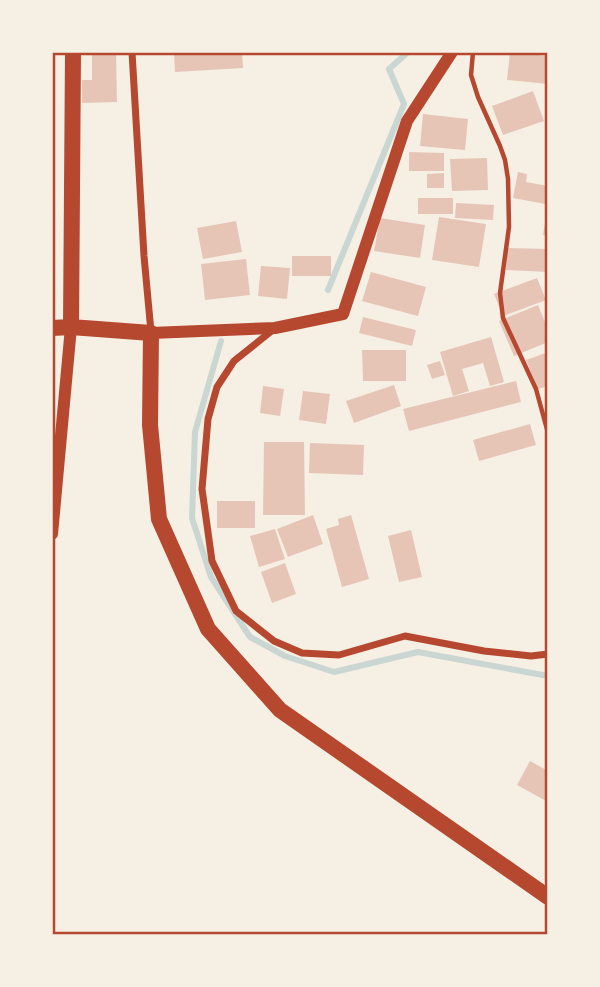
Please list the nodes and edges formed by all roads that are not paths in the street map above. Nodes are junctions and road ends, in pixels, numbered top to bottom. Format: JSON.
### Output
{"nodes":[{"id":1,"x":74,"y":52,"type":"edge"},
{"id":2,"x":132,"y":52,"type":"edge"},
{"id":3,"x":452,"y":52,"type":"edge"},
{"id":4,"x":473,"y":52,"type":"edge"},
{"id":5,"x":71,"y":327,"type":"junction"},
{"id":6,"x":52,"y":328,"type":"edge"},
{"id":7,"x":275,"y":328,"type":"junction"},
{"id":8,"x":151,"y":333,"type":"junction"},
{"id":9,"x":548,"y":433,"type":"edge"},
{"id":10,"x":52,"y":534,"type":"edge"},
{"id":11,"x":548,"y":654,"type":"edge"},
{"id":12,"x":548,"y":897,"type":"edge"}],
"edges":[{"from":1,"to":5,"type":"main road"},
{"from":2,"to":8,"type":"street"},
{"from":3,"to":7,"type":"street"},
{"from":4,"to":9,"type":"lane"},
{"from":5,"to":6,"type":"main road"},
{"from":5,"to":8,"type":"main road"},
{"from":5,"to":10,"type":"street"},
{"from":7,"to":8,"type":"street"},
{"from":7,"to":11,"type":"street"},
{"from":8,"to":12,"type":"main road"}]}
